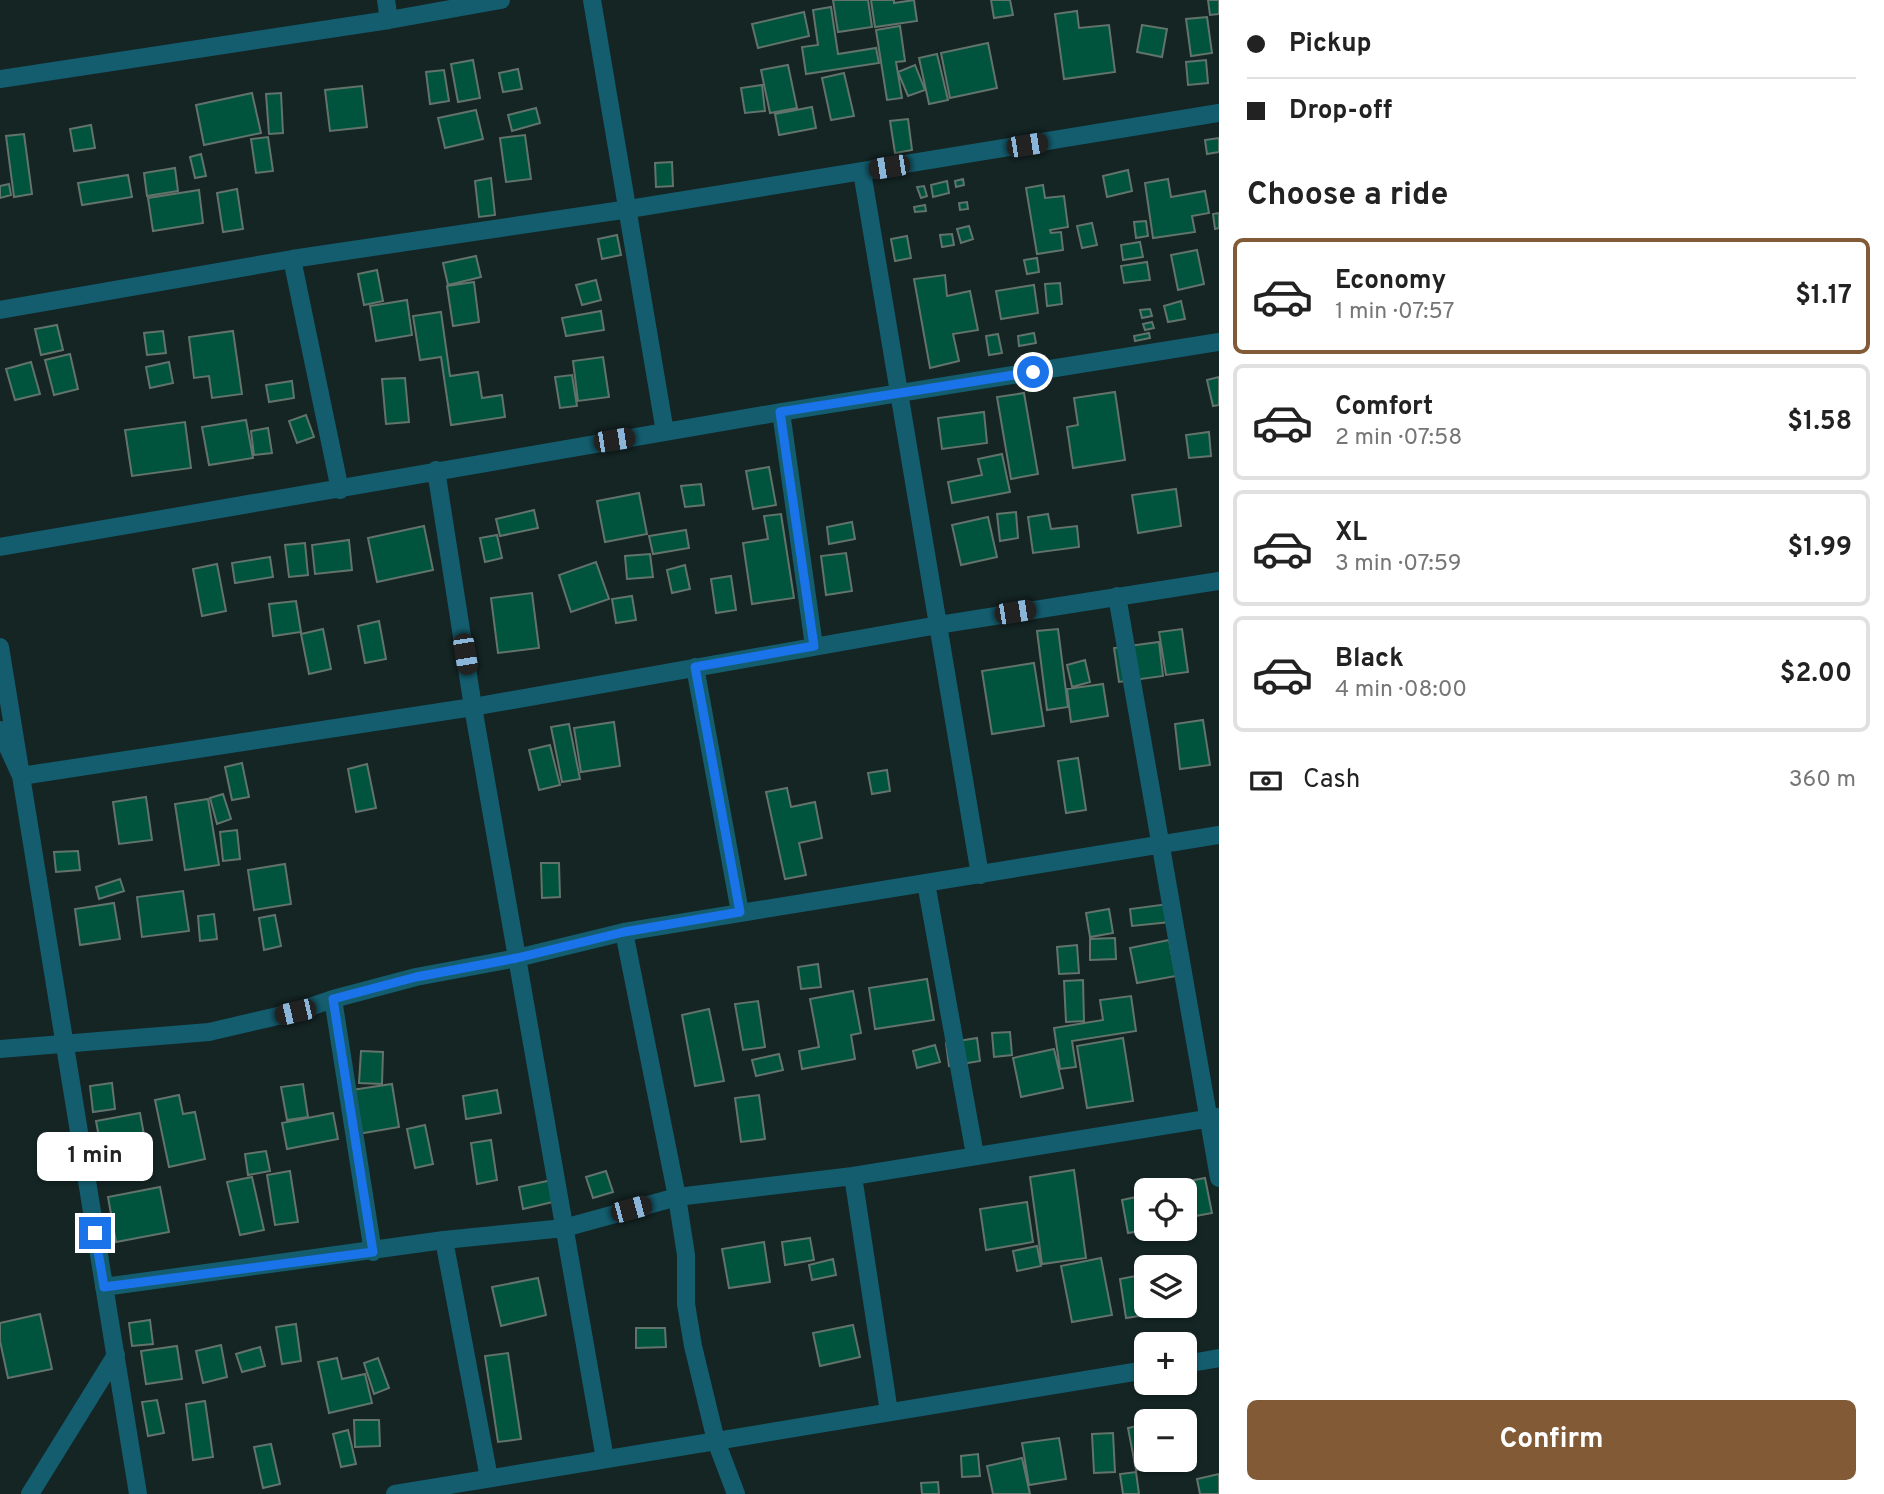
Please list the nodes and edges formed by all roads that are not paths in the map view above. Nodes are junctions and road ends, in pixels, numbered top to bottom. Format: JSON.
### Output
{"nodes":[{"id":1,"x":386,"y":0,"type":"edge"},
{"id":2,"x":501,"y":0,"type":"edge"},
{"id":3,"x":592,"y":0,"type":"edge"},
{"id":4,"x":389,"y":20,"type":"junction"},
{"id":5,"x":0,"y":79,"type":"edge"},
{"id":6,"x":1219,"y":113,"type":"edge"},
{"id":7,"x":862,"y":172,"type":"junction"},
{"id":8,"x":629,"y":209,"type":"junction"},
{"id":9,"x":292,"y":260,"type":"junction"},
{"id":10,"x":0,"y":310,"type":"edge"},
{"id":11,"x":1219,"y":342,"type":"edge"},
{"id":12,"x":900,"y":394,"type":"junction"},
{"id":13,"x":780,"y":412,"type":"junction"},
{"id":14,"x":665,"y":432,"type":"junction"},
{"id":15,"x":436,"y":470,"type":"junction"},
{"id":16,"x":340,"y":490,"type":"junction"},
{"id":17,"x":0,"y":547,"type":"edge"},
{"id":18,"x":1219,"y":581,"type":"edge"},
{"id":19,"x":1117,"y":596,"type":"junction"},
{"id":20,"x":938,"y":625,"type":"junction"},
{"id":21,"x":814,"y":646,"type":"junction"},
{"id":22,"x":0,"y":647,"type":"edge"},
{"id":23,"x":695,"y":667,"type":"junction"},
{"id":24,"x":473,"y":707,"type":"junction"},
{"id":25,"x":0,"y":730,"type":"edge"},
{"id":26,"x":21,"y":776,"type":"junction"},
{"id":27,"x":1219,"y":835,"type":"edge"},
{"id":28,"x":1160,"y":844,"type":"junction"},
{"id":29,"x":980,"y":875,"type":"junction"},
{"id":30,"x":926,"y":883,"type":"junction"},
{"id":31,"x":740,"y":912,"type":"junction"},
{"id":32,"x":624,"y":932,"type":"junction"},
{"id":33,"x":517,"y":958,"type":"junction"},
{"id":34,"x":333,"y":999,"type":"junction"},
{"id":35,"x":63,"y":1045,"type":"junction"},
{"id":36,"x":0,"y":1049,"type":"edge"},
{"id":37,"x":1214,"y":1117,"type":"edge"},
{"id":38,"x":975,"y":1155,"type":"junction"},
{"id":39,"x":853,"y":1176,"type":"junction"},
{"id":40,"x":1219,"y":1178,"type":"edge"},
{"id":41,"x":677,"y":1197,"type":"junction"},
{"id":42,"x":564,"y":1228,"type":"junction"},
{"id":43,"x":444,"y":1240,"type":"junction"},
{"id":44,"x":373,"y":1252,"type":"junction"},
{"id":45,"x":104,"y":1287,"type":"junction"},
{"id":46,"x":116,"y":1355,"type":"junction"},
{"id":47,"x":1219,"y":1358,"type":"edge"},
{"id":48,"x":1197,"y":1362,"type":"edge"},
{"id":49,"x":1134,"y":1372,"type":"edge"},
{"id":50,"x":889,"y":1412,"type":"junction"},
{"id":51,"x":716,"y":1441,"type":"junction"},
{"id":52,"x":606,"y":1459,"type":"junction"},
{"id":53,"x":489,"y":1478,"type":"junction"},
{"id":54,"x":30,"y":1494,"type":"edge"},
{"id":55,"x":138,"y":1494,"type":"edge"},
{"id":56,"x":395,"y":1494,"type":"edge"},
{"id":57,"x":736,"y":1494,"type":"edge"}],
"edges":[{"from":1,"to":4,"type":"street"},
{"from":2,"to":4,"type":"street"},
{"from":3,"to":8,"type":"street"},
{"from":4,"to":5,"type":"street"},
{"from":6,"to":7,"type":"street"},
{"from":7,"to":8,"type":"street"},
{"from":7,"to":12,"type":"street"},
{"from":8,"to":9,"type":"street"},
{"from":8,"to":14,"type":"street"},
{"from":9,"to":10,"type":"street"},
{"from":9,"to":16,"type":"street"},
{"from":11,"to":12,"type":"street"},
{"from":12,"to":13,"type":"street"},
{"from":12,"to":20,"type":"street"},
{"from":13,"to":14,"type":"street"},
{"from":13,"to":21,"type":"street"},
{"from":14,"to":15,"type":"street"},
{"from":15,"to":16,"type":"street"},
{"from":15,"to":24,"type":"street"},
{"from":16,"to":17,"type":"street"},
{"from":18,"to":19,"type":"street"},
{"from":19,"to":20,"type":"street"},
{"from":19,"to":28,"type":"street"},
{"from":20,"to":21,"type":"street"},
{"from":20,"to":29,"type":"street"},
{"from":21,"to":23,"type":"street"},
{"from":22,"to":26,"type":"street"},
{"from":23,"to":24,"type":"street"},
{"from":23,"to":31,"type":"street"},
{"from":24,"to":26,"type":"street"},
{"from":24,"to":33,"type":"street"},
{"from":25,"to":26,"type":"street"},
{"from":26,"to":35,"type":"street"},
{"from":27,"to":28,"type":"street"},
{"from":28,"to":29,"type":"street"},
{"from":28,"to":37,"type":"street"},
{"from":29,"to":30,"type":"street"},
{"from":30,"to":31,"type":"street"},
{"from":30,"to":38,"type":"street"},
{"from":31,"to":32,"type":"street"},
{"from":32,"to":33,"type":"street"},
{"from":32,"to":41,"type":"street"},
{"from":33,"to":34,"type":"street"},
{"from":33,"to":42,"type":"street"},
{"from":34,"to":35,"type":"street"},
{"from":34,"to":44,"type":"street"},
{"from":35,"to":36,"type":"street"},
{"from":35,"to":45,"type":"street"},
{"from":37,"to":38,"type":"street"},
{"from":37,"to":40,"type":"street"},
{"from":38,"to":39,"type":"street"},
{"from":39,"to":41,"type":"street"},
{"from":39,"to":50,"type":"street"},
{"from":41,"to":42,"type":"street"},
{"from":41,"to":51,"type":"street"},
{"from":42,"to":43,"type":"street"},
{"from":42,"to":52,"type":"street"},
{"from":43,"to":44,"type":"street"},
{"from":43,"to":53,"type":"street"},
{"from":44,"to":45,"type":"street"},
{"from":45,"to":46,"type":"street"},
{"from":46,"to":54,"type":"street"},
{"from":46,"to":55,"type":"street"},
{"from":47,"to":48,"type":"street"},
{"from":49,"to":50,"type":"street"},
{"from":50,"to":51,"type":"street"},
{"from":51,"to":52,"type":"street"},
{"from":51,"to":57,"type":"street"},
{"from":52,"to":53,"type":"street"},
{"from":53,"to":56,"type":"street"}]}
